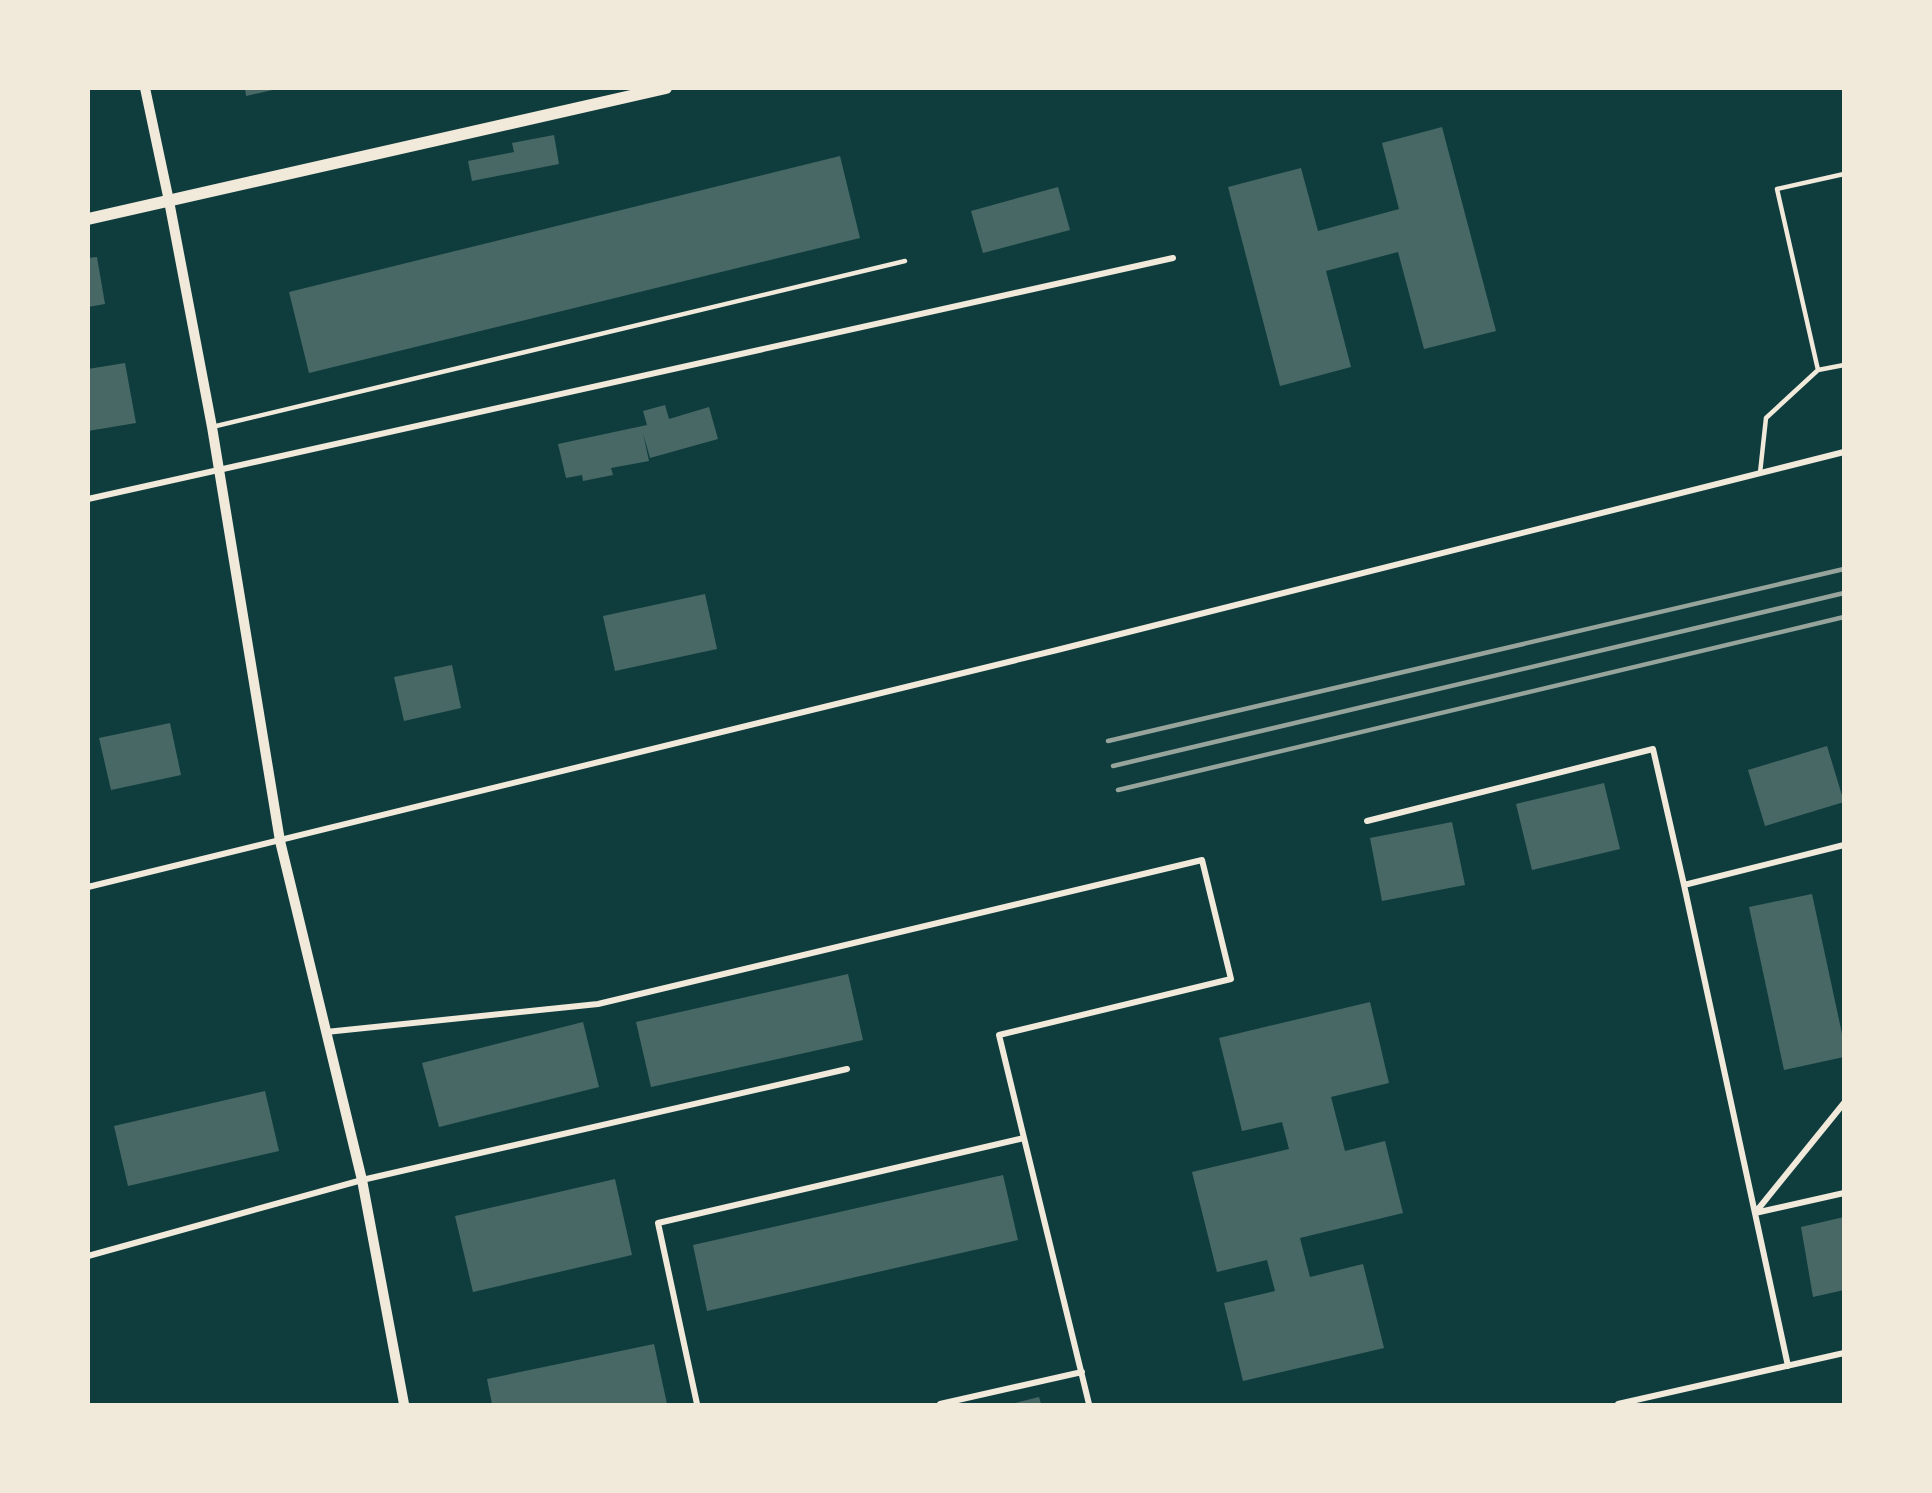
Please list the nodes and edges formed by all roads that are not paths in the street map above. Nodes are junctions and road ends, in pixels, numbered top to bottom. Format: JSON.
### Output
{"nodes":[{"id":1,"x":145,"y":88,"type":"edge"},
{"id":2,"x":666,"y":88,"type":"edge"},
{"id":3,"x":1844,"y":174,"type":"edge"},
{"id":4,"x":169,"y":201,"type":"junction"},
{"id":5,"x":88,"y":219,"type":"edge"},
{"id":6,"x":1173,"y":258,"type":"dead end"},
{"id":7,"x":905,"y":261,"type":"dead end"},
{"id":8,"x":1844,"y":365,"type":"edge"},
{"id":9,"x":1818,"y":370,"type":"junction"},
{"id":10,"x":212,"y":427,"type":"junction"},
{"id":11,"x":1844,"y":452,"type":"edge"},
{"id":12,"x":220,"y":470,"type":"junction"},
{"id":13,"x":1760,"y":473,"type":"junction"},
{"id":14,"x":88,"y":499,"type":"edge"},
{"id":15,"x":1367,"y":821,"type":"dead end"},
{"id":16,"x":280,"y":841,"type":"junction"},
{"id":17,"x":1844,"y":845,"type":"edge"},
{"id":18,"x":1684,"y":885,"type":"junction"},
{"id":19,"x":88,"y":887,"type":"edge"},
{"id":20,"x":326,"y":1032,"type":"junction"},
{"id":21,"x":847,"y":1069,"type":"dead end"},
{"id":22,"x":1844,"y":1103,"type":"edge"},
{"id":23,"x":1024,"y":1138,"type":"junction"},
{"id":24,"x":362,"y":1180,"type":"junction"},
{"id":25,"x":1844,"y":1193,"type":"edge"},
{"id":26,"x":1755,"y":1213,"type":"junction"},
{"id":27,"x":88,"y":1256,"type":"edge"},
{"id":28,"x":1844,"y":1353,"type":"edge"},
{"id":29,"x":1788,"y":1366,"type":"junction"},
{"id":30,"x":1082,"y":1372,"type":"junction"},
{"id":31,"x":404,"y":1404,"type":"edge"},
{"id":32,"x":697,"y":1404,"type":"edge"},
{"id":33,"x":940,"y":1404,"type":"edge"},
{"id":34,"x":1089,"y":1404,"type":"edge"},
{"id":35,"x":1618,"y":1404,"type":"edge"}],
"edges":[{"from":1,"to":4,"type":"street"},
{"from":2,"to":4,"type":"main road"},
{"from":3,"to":9,"type":"lane"},
{"from":4,"to":5,"type":"main road"},
{"from":4,"to":10,"type":"street"},
{"from":6,"to":12,"type":"street"},
{"from":7,"to":10,"type":"lane"},
{"from":8,"to":9,"type":"lane"},
{"from":9,"to":13,"type":"lane"},
{"from":10,"to":12,"type":"street"},
{"from":11,"to":13,"type":"street"},
{"from":12,"to":14,"type":"street"},
{"from":12,"to":16,"type":"street"},
{"from":13,"to":16,"type":"street"},
{"from":15,"to":18,"type":"street"},
{"from":16,"to":19,"type":"street"},
{"from":16,"to":20,"type":"street"},
{"from":17,"to":18,"type":"street"},
{"from":18,"to":26,"type":"street"},
{"from":20,"to":23,"type":"street"},
{"from":20,"to":24,"type":"street"},
{"from":21,"to":24,"type":"street"},
{"from":22,"to":26,"type":"street"},
{"from":23,"to":30,"type":"street"},
{"from":23,"to":32,"type":"street"},
{"from":24,"to":27,"type":"street"},
{"from":24,"to":31,"type":"street"},
{"from":25,"to":26,"type":"street"},
{"from":26,"to":29,"type":"street"},
{"from":28,"to":29,"type":"street"},
{"from":29,"to":35,"type":"street"},
{"from":30,"to":33,"type":"street"},
{"from":30,"to":34,"type":"street"}]}
